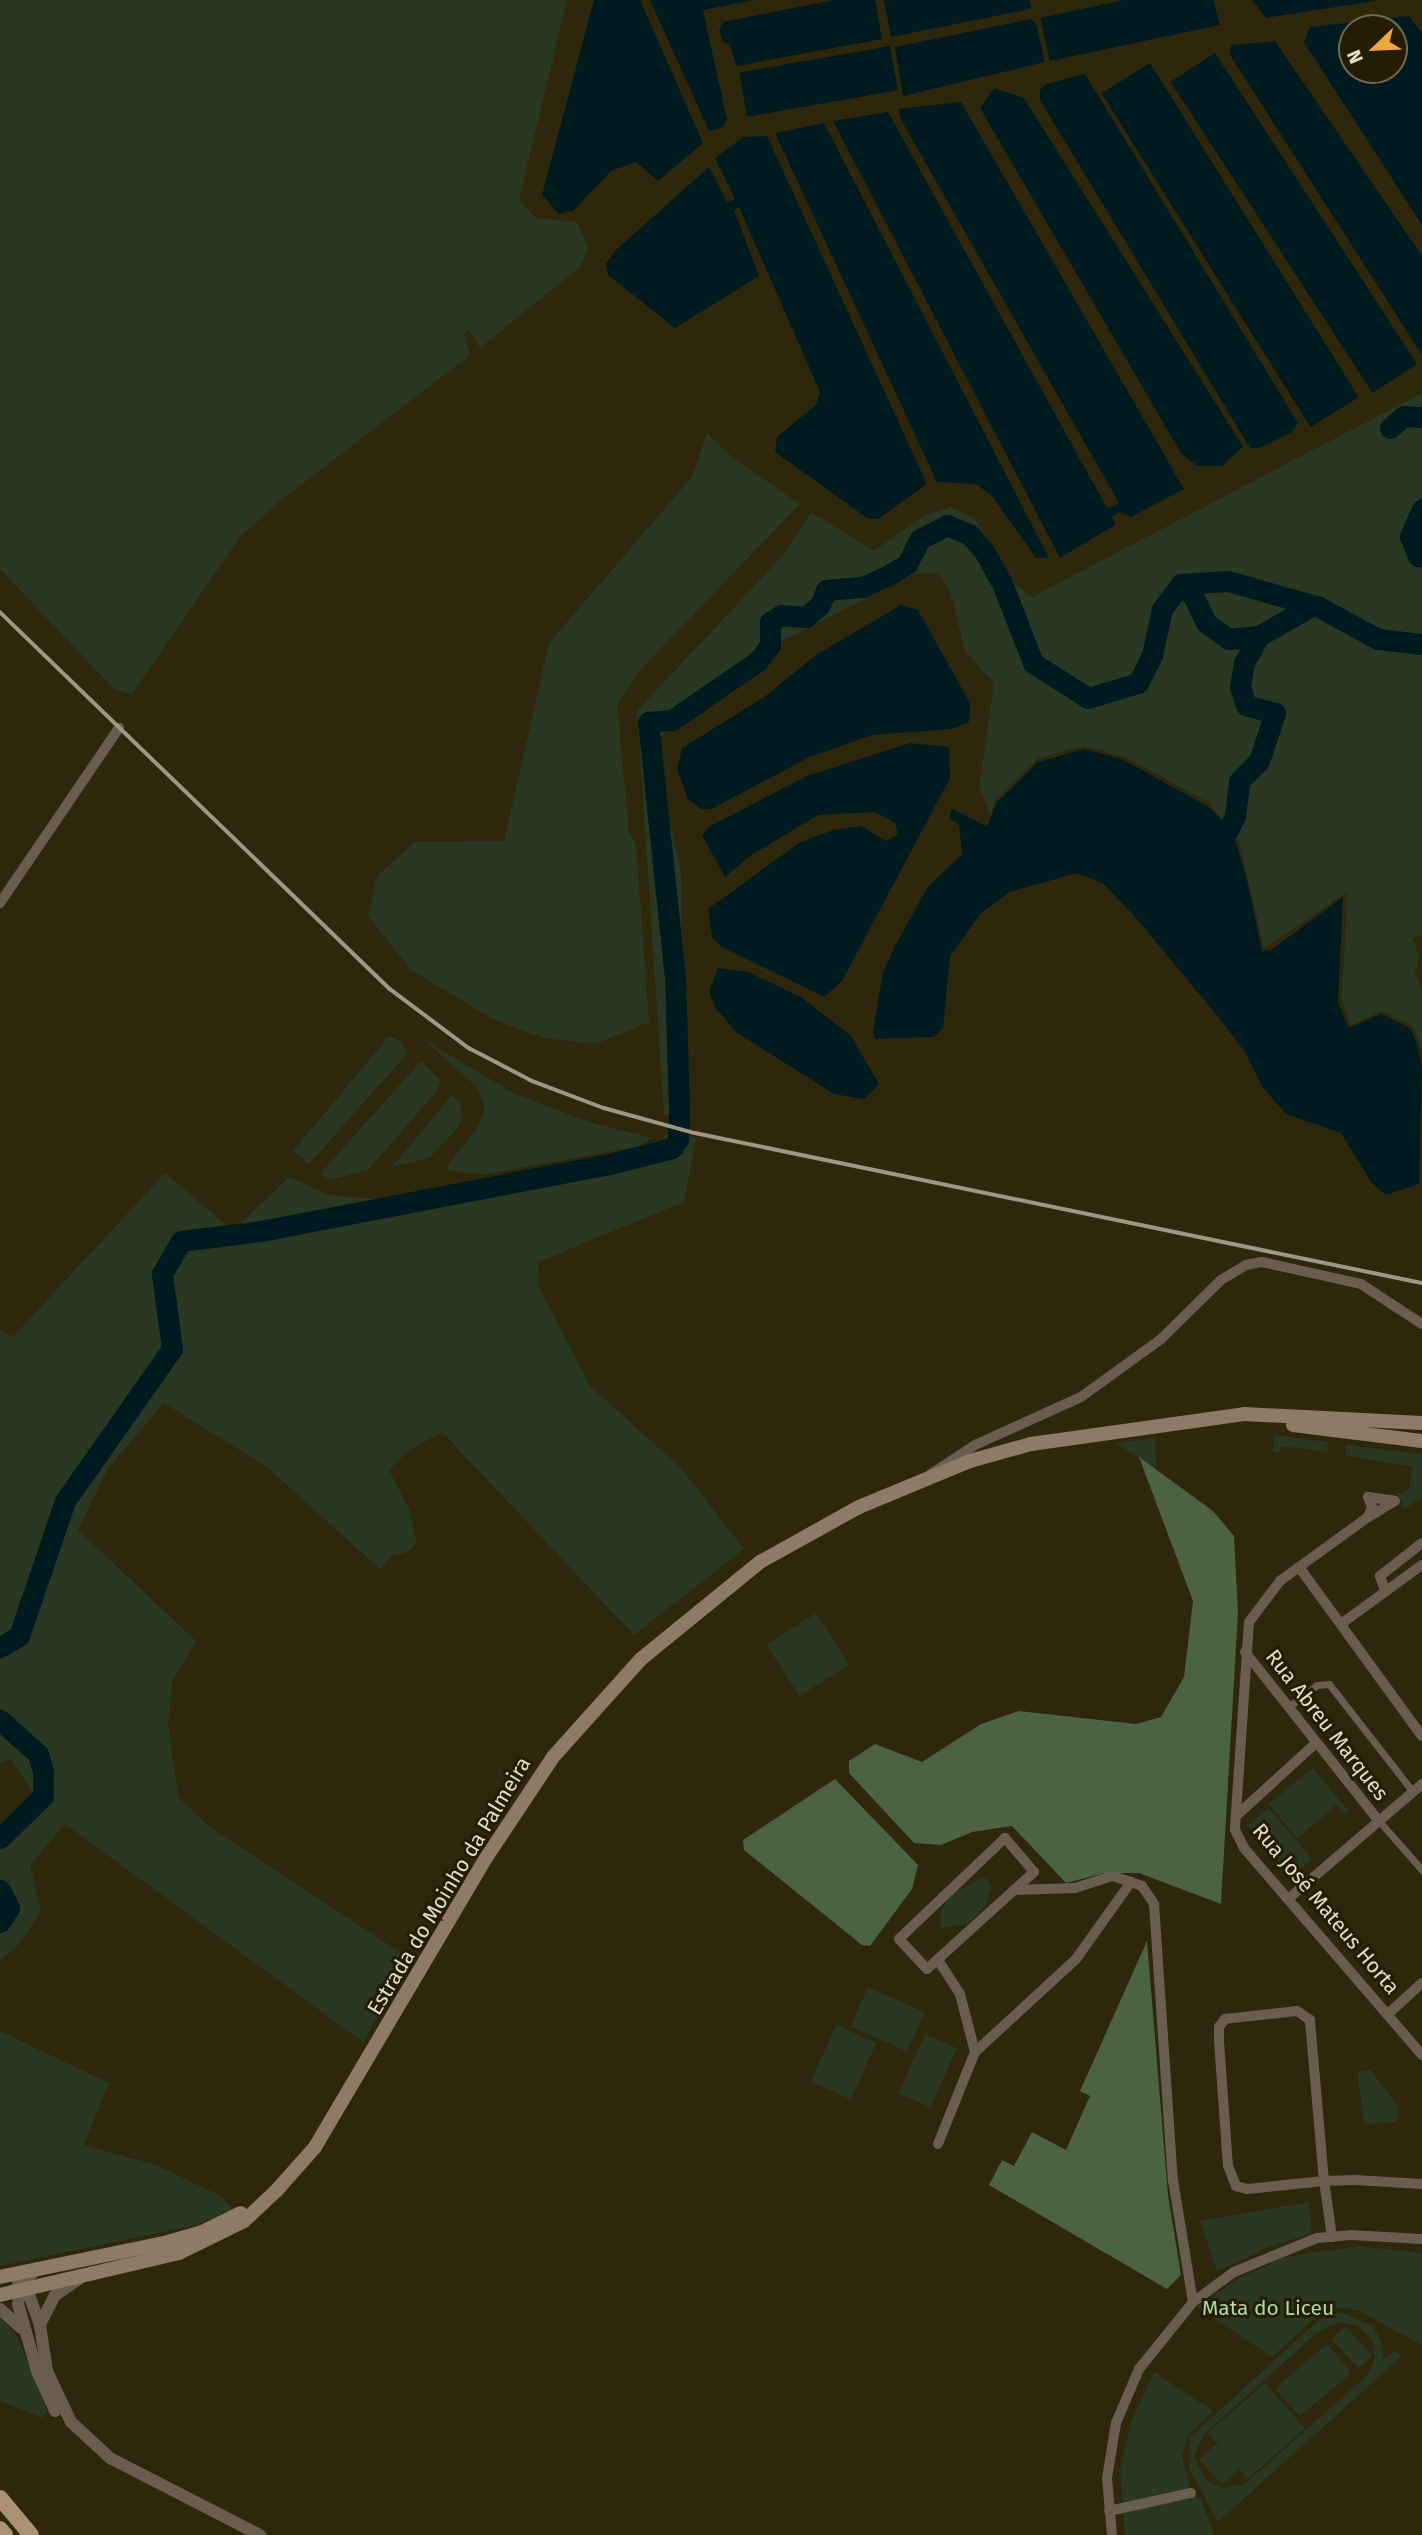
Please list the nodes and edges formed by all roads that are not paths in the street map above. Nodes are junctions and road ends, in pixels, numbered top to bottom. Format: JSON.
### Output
{"nodes":[{"id":1,"x":119,"y":728,"type":"dead end"},
{"id":2,"x":0,"y":902,"type":"edge"},
{"id":3,"x":1422,"y":1324,"type":"edge"},
{"id":4,"x":1180,"y":1420,"type":"junction"},
{"id":5,"x":1422,"y":1423,"type":"edge"},
{"id":6,"x":1372,"y":1434,"type":"junction"},
{"id":7,"x":1422,"y":1436,"type":"edge"},
{"id":8,"x":1422,"y":1441,"type":"edge"},
{"id":9,"x":926,"y":1479,"type":"junction"},
{"id":10,"x":1368,"y":1517,"type":"junction"},
{"id":11,"x":1422,"y":1543,"type":"edge"},
{"id":12,"x":1422,"y":1565,"type":"edge"},
{"id":13,"x":1299,"y":1567,"type":"junction"},
{"id":14,"x":1385,"y":1591,"type":"junction"},
{"id":15,"x":1340,"y":1624,"type":"junction"},
{"id":16,"x":1245,"y":1652,"type":"junction"},
{"id":17,"x":1288,"y":1707,"type":"junction"},
{"id":18,"x":1422,"y":1736,"type":"edge"},
{"id":19,"x":1316,"y":1743,"type":"junction"},
{"id":20,"x":1422,"y":1784,"type":"edge"},
{"id":21,"x":1237,"y":1790,"type":"junction"},
{"id":22,"x":1413,"y":1792,"type":"junction"},
{"id":23,"x":1253,"y":1797,"type":"junction"},
{"id":24,"x":1236,"y":1817,"type":"junction"},
{"id":25,"x":1379,"y":1821,"type":"junction"},
{"id":26,"x":1422,"y":1870,"type":"edge"},
{"id":27,"x":1131,"y":1882,"type":"junction"},
{"id":28,"x":1013,"y":1890,"type":"junction"},
{"id":29,"x":1288,"y":1899,"type":"junction"},
{"id":30,"x":938,"y":1960,"type":"junction"},
{"id":31,"x":1422,"y":1983,"type":"edge"},
{"id":32,"x":1388,"y":2014,"type":"junction"},
{"id":33,"x":975,"y":2052,"type":"junction"},
{"id":34,"x":1422,"y":2055,"type":"edge"},
{"id":35,"x":938,"y":2144,"type":"dead end"},
{"id":36,"x":1324,"y":2181,"type":"junction"},
{"id":37,"x":1422,"y":2183,"type":"edge"},
{"id":38,"x":277,"y":2190,"type":"junction"},
{"id":39,"x":1332,"y":2236,"type":"junction"},
{"id":40,"x":1422,"y":2239,"type":"edge"},
{"id":41,"x":38,"y":2267,"type":"junction"},
{"id":42,"x":92,"y":2273,"type":"junction"},
{"id":43,"x":0,"y":2279,"type":"edge"},
{"id":44,"x":21,"y":2287,"type":"junction"},
{"id":45,"x":0,"y":2295,"type":"edge"},
{"id":46,"x":1193,"y":2302,"type":"junction"},
{"id":47,"x":0,"y":2309,"type":"edge"},
{"id":48,"x":40,"y":2325,"type":"junction"},
{"id":49,"x":23,"y":2331,"type":"junction"},
{"id":50,"x":145,"y":2479,"type":"junction"},
{"id":51,"x":1191,"y":2493,"type":"dead end"},
{"id":52,"x":0,"y":2498,"type":"edge"},
{"id":53,"x":1109,"y":2511,"type":"junction"},
{"id":54,"x":0,"y":2529,"type":"edge"},
{"id":55,"x":5,"y":2535,"type":"edge"},
{"id":56,"x":31,"y":2535,"type":"edge"},
{"id":57,"x":260,"y":2535,"type":"edge"},
{"id":58,"x":1112,"y":2535,"type":"edge"}],
"edges":[{"from":1,"to":2,"type":"street"},
{"from":3,"to":9,"type":"street"},
{"from":4,"to":5,"type":"main road","name":"Estrada do Moinho da Palmeira"},
{"from":4,"to":6,"type":"main road","name":"Estrada do Moinho da Palmeira"},
{"from":4,"to":9,"type":"main road","name":"Estrada do Moinho da Palmeira"},
{"from":6,"to":7,"type":"street"},
{"from":6,"to":8,"type":"main road","name":"Estrada do Moinho da Palmeira"},
{"from":9,"to":38,"type":"main road","name":"Estrada do Moinho da Palmeira"},
{"from":10,"to":10,"type":"street","name":"Rua José Mateus Horta"},
{"from":10,"to":13,"type":"street","name":"Rua José Mateus Horta"},
{"from":11,"to":14,"type":"street"},
{"from":12,"to":14,"type":"street"},
{"from":13,"to":15,"type":"street"},
{"from":13,"to":16,"type":"street","name":"Rua José Mateus Horta"},
{"from":14,"to":15,"type":"street"},
{"from":15,"to":18,"type":"street"},
{"from":16,"to":17,"type":"street","name":"Rua Abreu Marques"},
{"from":16,"to":21,"type":"street","name":"Rua José Mateus Horta"},
{"from":17,"to":19,"type":"street","name":"Rua Abreu Marques"},
{"from":17,"to":22,"type":"street"},
{"from":19,"to":23,"type":"street"},
{"from":19,"to":25,"type":"street","name":"Rua Abreu Marques"},
{"from":20,"to":22,"type":"street"},
{"from":21,"to":23,"type":"street"},
{"from":21,"to":24,"type":"street","name":"Rua José Mateus Horta"},
{"from":22,"to":25,"type":"street"},
{"from":23,"to":24,"type":"street"},
{"from":24,"to":29,"type":"street","name":"Rua José Mateus Horta"},
{"from":25,"to":26,"type":"street"},
{"from":25,"to":29,"type":"street"},
{"from":27,"to":28,"type":"street"},
{"from":27,"to":33,"type":"street"},
{"from":27,"to":46,"type":"street"},
{"from":28,"to":30,"type":"street"},
{"from":28,"to":30,"type":"street"},
{"from":29,"to":32,"type":"street","name":"Rua José Mateus Horta"},
{"from":30,"to":33,"type":"street"},
{"from":31,"to":32,"type":"street"},
{"from":32,"to":34,"type":"street","name":"Rua José Mateus Horta"},
{"from":33,"to":35,"type":"street"},
{"from":36,"to":36,"type":"street"},
{"from":36,"to":37,"type":"street"},
{"from":36,"to":39,"type":"street"},
{"from":38,"to":41,"type":"main road","name":"Estrada do Moinho da Palmeira"},
{"from":38,"to":42,"type":"main road","name":"Estrada do Moinho da Palmeira"},
{"from":39,"to":40,"type":"street"},
{"from":39,"to":46,"type":"street"},
{"from":41,"to":43,"type":"main road","name":"Estrada do Moinho da Palmeira"},
{"from":41,"to":44,"type":"street"},
{"from":42,"to":44,"type":"main road","name":"Estrada do Moinho da Palmeira"},
{"from":42,"to":48,"type":"street"},
{"from":43,"to":44,"type":"street"},
{"from":44,"to":45,"type":"main road","name":"Estrada do Moinho da Palmeira"},
{"from":44,"to":48,"type":"street"},
{"from":44,"to":49,"type":"street"},
{"from":46,"to":53,"type":"street"},
{"from":47,"to":49,"type":"street"},
{"from":48,"to":50,"type":"street"},
{"from":49,"to":50,"type":"street"},
{"from":50,"to":57,"type":"street"},
{"from":51,"to":53,"type":"street"},
{"from":52,"to":56,"type":"main road"},
{"from":53,"to":58,"type":"street"},
{"from":54,"to":55,"type":"main road"}]}
